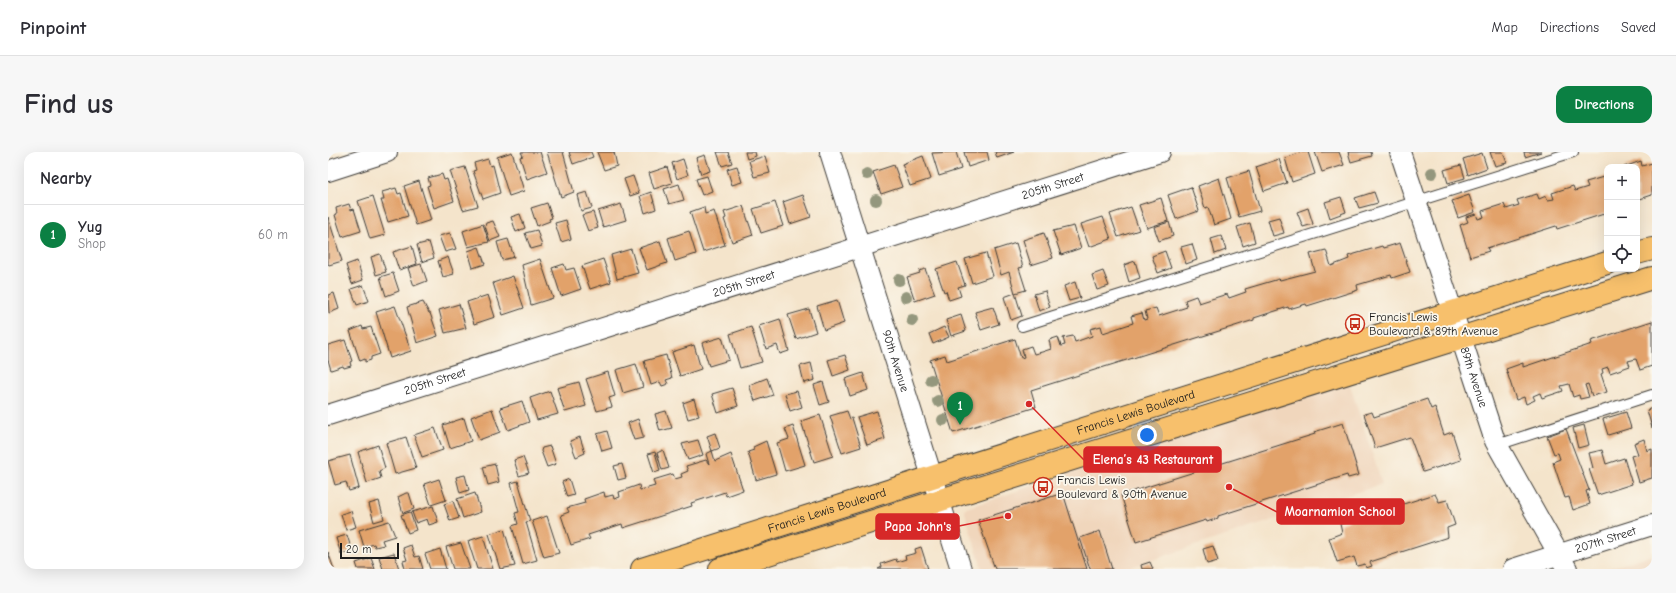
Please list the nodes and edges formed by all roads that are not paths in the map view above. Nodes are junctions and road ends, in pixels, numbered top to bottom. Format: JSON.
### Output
{"nodes":[{"id":1,"x":387,"y":152,"type":"edge"},
{"id":2,"x":830,"y":152,"type":"edge"},
{"id":3,"x":1160,"y":152,"type":"edge"},
{"id":4,"x":1400,"y":152,"type":"edge"},
{"id":5,"x":1573,"y":152,"type":"edge"},
{"id":6,"x":328,"y":171,"type":"edge"},
{"id":7,"x":1416,"y":201,"type":"junction"},
{"id":8,"x":860,"y":248,"type":"junction"},
{"id":9,"x":1652,"y":249,"type":"edge"},
{"id":10,"x":1640,"y":252,"type":"edge"},
{"id":11,"x":1604,"y":264,"type":"edge"},
{"id":12,"x":1652,"y":278,"type":"edge"},
{"id":13,"x":1452,"y":312,"type":"junction"},
{"id":14,"x":1022,"y":326,"type":"dead end"},
{"id":15,"x":1460,"y":337,"type":"junction"},
{"id":16,"x":1652,"y":395,"type":"edge"},
{"id":17,"x":328,"y":415,"type":"edge"},
{"id":18,"x":1498,"y":445,"type":"junction"},
{"id":19,"x":932,"y":478,"type":"junction"},
{"id":20,"x":939,"y":500,"type":"junction"},
{"id":21,"x":1652,"y":525,"type":"edge"},
{"id":22,"x":1562,"y":562,"type":"edge"},
{"id":23,"x":642,"y":569,"type":"edge"},
{"id":24,"x":720,"y":569,"type":"edge"},
{"id":25,"x":962,"y":569,"type":"edge"},
{"id":26,"x":1513,"y":569,"type":"edge"}],
"edges":[{"from":1,"to":6,"type":"street"},
{"from":2,"to":8,"type":"street","name":"90th Avenue"},
{"from":3,"to":8,"type":"street","name":"205th Street"},
{"from":4,"to":7,"type":"street","name":"89th Avenue"},
{"from":5,"to":7,"type":"lane"},
{"from":7,"to":13,"type":"street","name":"89th Avenue"},
{"from":7,"to":14,"type":"lane"},
{"from":8,"to":17,"type":"street","name":"205th Street"},
{"from":8,"to":19,"type":"street","name":"90th Avenue"},
{"from":9,"to":10,"type":"main road"},
{"from":11,"to":13,"type":"main road","name":"Francis Lewis Boulevard"},
{"from":12,"to":15,"type":"main road","name":"Francis Lewis Boulevard"},
{"from":13,"to":15,"type":"street","name":"89th Avenue"},
{"from":13,"to":19,"type":"main road","name":"Francis Lewis Boulevard"},
{"from":15,"to":18,"type":"street","name":"89th Avenue"},
{"from":15,"to":20,"type":"main road","name":"Francis Lewis Boulevard"},
{"from":16,"to":18,"type":"lane"},
{"from":18,"to":22,"type":"street","name":"89th Avenue"},
{"from":19,"to":20,"type":"street","name":"90th Avenue"},
{"from":19,"to":23,"type":"main road","name":"Francis Lewis Boulevard"},
{"from":20,"to":24,"type":"main road","name":"Francis Lewis Boulevard"},
{"from":20,"to":25,"type":"street","name":"90th Avenue"},
{"from":21,"to":22,"type":"street","name":"207th Street"},
{"from":22,"to":26,"type":"street","name":"207th Street"}]}
